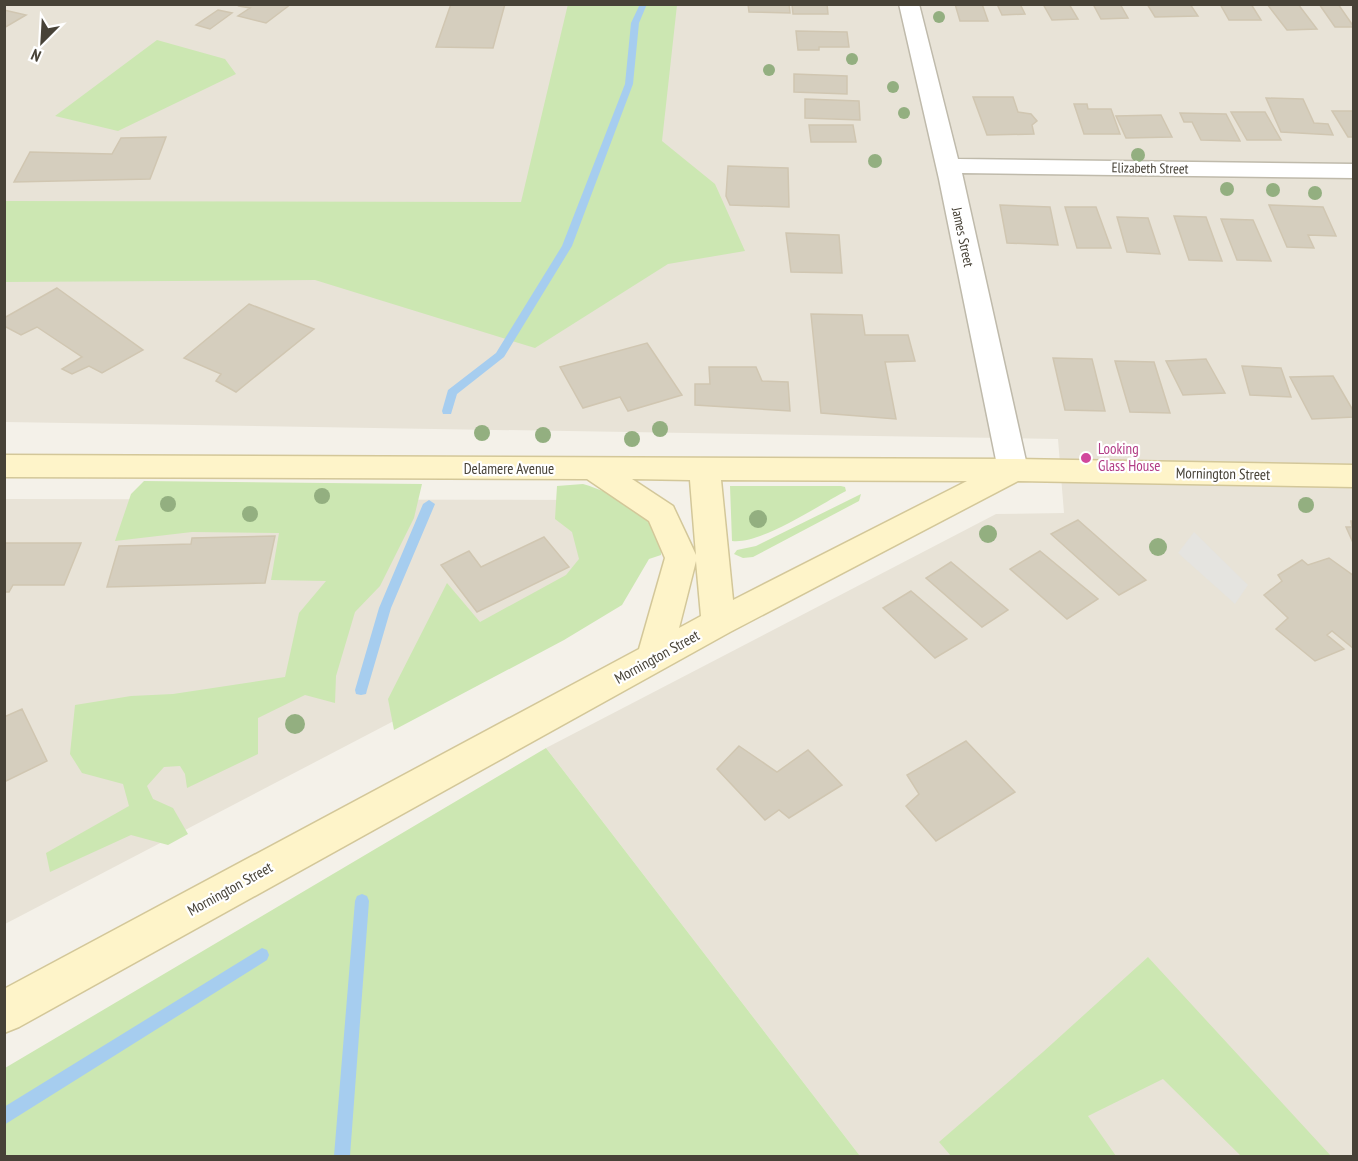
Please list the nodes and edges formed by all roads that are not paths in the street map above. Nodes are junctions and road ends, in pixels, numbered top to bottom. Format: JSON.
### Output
{"nodes":[{"id":1,"x":909,"y":4,"type":"edge"},
{"id":2,"x":947,"y":166,"type":"junction"},
{"id":3,"x":1353,"y":171,"type":"edge"},
{"id":4,"x":4,"y":466,"type":"edge"},
{"id":5,"x":594,"y":470,"type":"junction"},
{"id":6,"x":705,"y":470,"type":"junction"},
{"id":7,"x":1013,"y":470,"type":"junction"},
{"id":8,"x":1353,"y":476,"type":"edge"},
{"id":9,"x":718,"y":623,"type":"junction"},
{"id":10,"x":654,"y":659,"type":"junction"},
{"id":11,"x":4,"y":1012,"type":"edge"}],
"edges":[{"from":1,"to":2,"type":"street","name":"James Street"},
{"from":2,"to":3,"type":"street","name":"Elizabeth Street"},
{"from":2,"to":7,"type":"street","name":"James Street"},
{"from":4,"to":5,"type":"street","name":"Delamere Avenue"},
{"from":5,"to":6,"type":"street","name":"Delamere Avenue"},
{"from":5,"to":10,"type":"street"},
{"from":6,"to":7,"type":"street","name":"Delamere Avenue"},
{"from":6,"to":9,"type":"street"},
{"from":7,"to":8,"type":"street","name":"Mornington Street"},
{"from":7,"to":9,"type":"street","name":"Mornington Street"},
{"from":9,"to":10,"type":"street","name":"Mornington Street"},
{"from":10,"to":11,"type":"street","name":"Mornington Street"}]}
